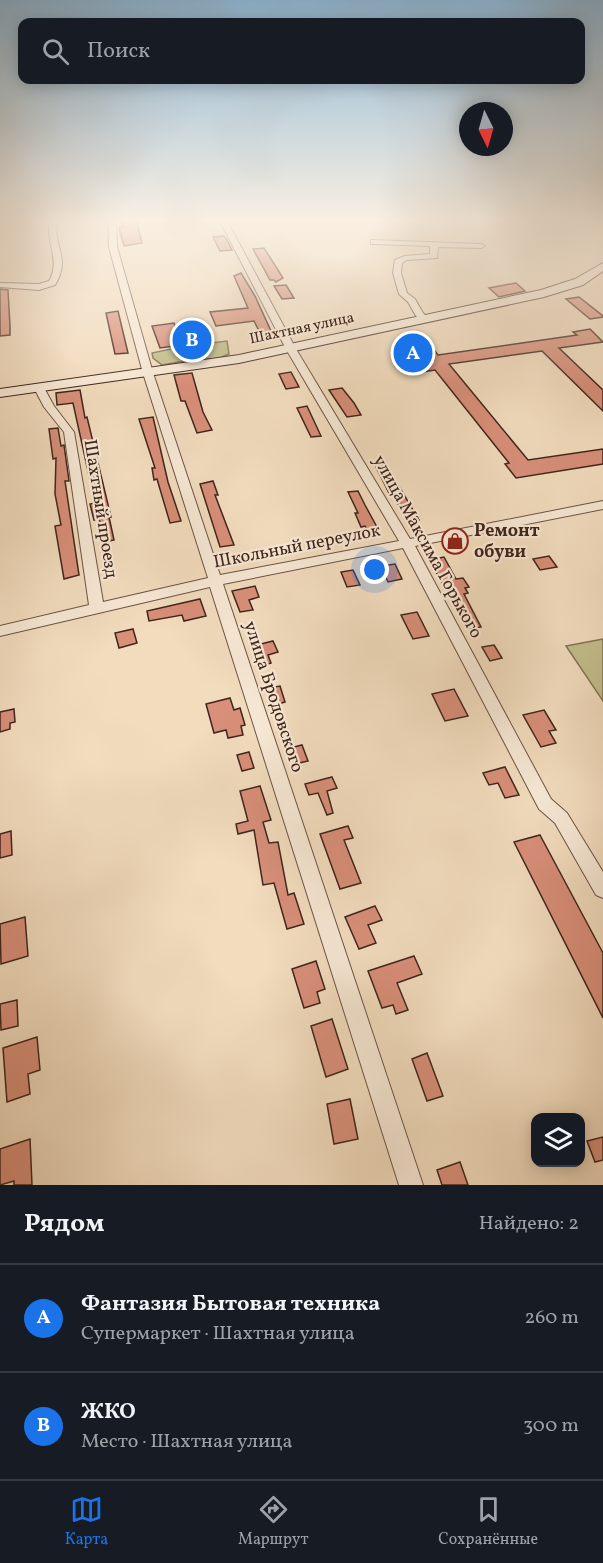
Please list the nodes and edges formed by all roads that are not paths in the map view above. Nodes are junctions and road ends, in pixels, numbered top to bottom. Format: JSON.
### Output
{"nodes":[{"id":1,"x":56,"y":274,"type":"edge"},
{"id":2,"x":121,"y":274,"type":"edge"},
{"id":3,"x":251,"y":274,"type":"edge"},
{"id":4,"x":397,"y":274,"type":"edge"},
{"id":5,"x":591,"y":274,"type":"edge"},
{"id":6,"x":0,"y":285,"type":"edge"},
{"id":7,"x":425,"y":319,"type":"junction"},
{"id":8,"x":291,"y":349,"type":"junction"},
{"id":9,"x":148,"y":373,"type":"junction"},
{"id":10,"x":39,"y":388,"type":"junction"},
{"id":11,"x":0,"y":393,"type":"edge"},
{"id":12,"x":603,"y":505,"type":"edge"},
{"id":13,"x":408,"y":545,"type":"junction"},
{"id":14,"x":215,"y":581,"type":"junction"},
{"id":15,"x":97,"y":610,"type":"junction"},
{"id":16,"x":0,"y":631,"type":"edge"},
{"id":17,"x":603,"y":889,"type":"edge"},
{"id":18,"x":411,"y":1185,"type":"edge"}],
"edges":[{"from":1,"to":6,"type":"street"},
{"from":2,"to":9,"type":"street","name":"улица Бродовского"},
{"from":3,"to":8,"type":"street","name":"улица Максима Горького"},
{"from":4,"to":7,"type":"street"},
{"from":5,"to":7,"type":"main road","name":"Шахтная улица"},
{"from":7,"to":8,"type":"main road","name":"Шахтная улица"},
{"from":8,"to":9,"type":"main road","name":"Шахтная улица"},
{"from":8,"to":13,"type":"street","name":"улица Максима Горького"},
{"from":9,"to":10,"type":"main road","name":"Шахтная улица"},
{"from":9,"to":14,"type":"street","name":"улица Бродовского"},
{"from":10,"to":11,"type":"main road","name":"Шахтная улица"},
{"from":10,"to":15,"type":"street","name":"Шахтный проезд"},
{"from":12,"to":13,"type":"street","name":"Школьный переулок"},
{"from":13,"to":14,"type":"street","name":"Школьный переулок"},
{"from":13,"to":17,"type":"street","name":"улица Максима Горького"},
{"from":14,"to":15,"type":"street","name":"Школьный переулок"},
{"from":14,"to":18,"type":"street","name":"улица Бродовского"},
{"from":15,"to":16,"type":"street","name":"Школьный переулок"}]}
